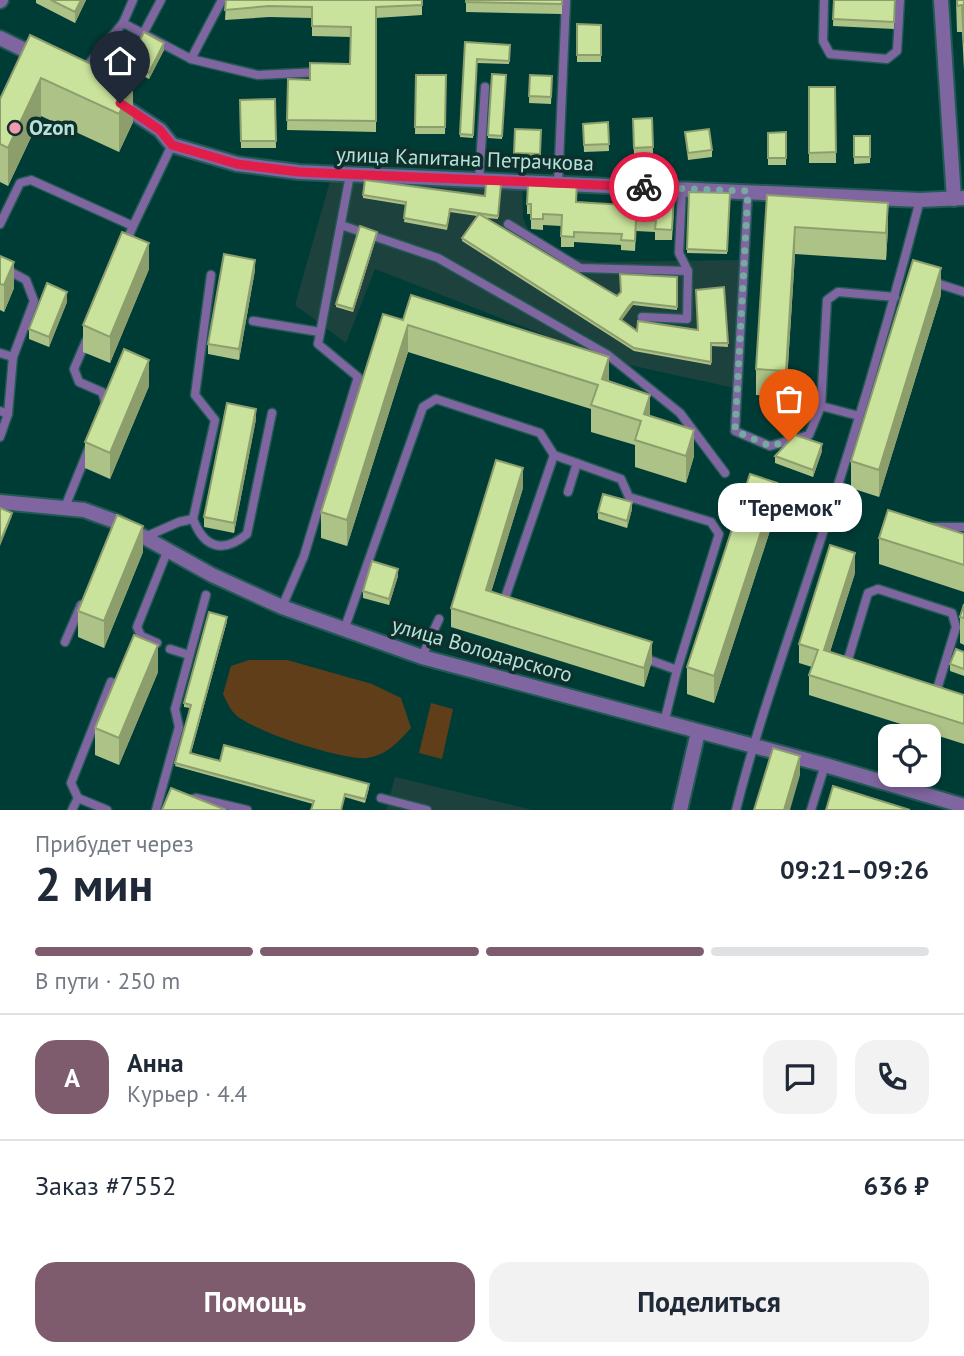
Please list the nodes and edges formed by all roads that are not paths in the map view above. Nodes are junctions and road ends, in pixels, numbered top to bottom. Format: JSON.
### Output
{"nodes":[{"id":1,"x":133,"y":0,"type":"edge"},
{"id":2,"x":161,"y":0,"type":"edge"},
{"id":3,"x":222,"y":0,"type":"edge"},
{"id":4,"x":566,"y":0,"type":"edge"},
{"id":5,"x":824,"y":0,"type":"edge"},
{"id":6,"x":900,"y":0,"type":"edge"},
{"id":7,"x":941,"y":0,"type":"edge"},
{"id":8,"x":123,"y":23,"type":"junction"},
{"id":9,"x":143,"y":34,"type":"junction"},
{"id":10,"x":0,"y":38,"type":"edge"},
{"id":11,"x":191,"y":59,"type":"junction"},
{"id":12,"x":330,"y":72,"type":"edge"},
{"id":13,"x":79,"y":78,"type":"junction"},
{"id":14,"x":485,"y":87,"type":"dead end"},
{"id":15,"x":172,"y":145,"type":"junction"},
{"id":16,"x":350,"y":175,"type":"junction"},
{"id":17,"x":478,"y":180,"type":"junction"},
{"id":18,"x":558,"y":184,"type":"junction"},
{"id":19,"x":682,"y":188,"type":"junction"},
{"id":20,"x":748,"y":191,"type":"junction"},
{"id":21,"x":959,"y":198,"type":"edge"},
{"id":22,"x":920,"y":200,"type":"junction"},
{"id":23,"x":0,"y":224,"type":"edge"},
{"id":24,"x":508,"y":224,"type":"dead end"},
{"id":25,"x":341,"y":225,"type":"junction"},
{"id":26,"x":133,"y":226,"type":"junction"},
{"id":27,"x":122,"y":252,"type":"edge"},
{"id":28,"x":0,"y":266,"type":"edge"},
{"id":29,"x":688,"y":271,"type":"junction"},
{"id":30,"x":901,"y":272,"type":"junction"},
{"id":31,"x":211,"y":275,"type":"dead end"},
{"id":32,"x":914,"y":276,"type":"edge"},
{"id":33,"x":926,"y":280,"type":"edge"},
{"id":34,"x":964,"y":292,"type":"edge"},
{"id":35,"x":895,"y":296,"type":"junction"},
{"id":36,"x":642,"y":317,"type":"dead end"},
{"id":37,"x":253,"y":321,"type":"dead end"},
{"id":38,"x":90,"y":330,"type":"edge"},
{"id":39,"x":320,"y":332,"type":"junction"},
{"id":40,"x":0,"y":353,"type":"edge"},
{"id":41,"x":13,"y":358,"type":"junction"},
{"id":42,"x":821,"y":406,"type":"junction"},
{"id":43,"x":4,"y":412,"type":"edge"},
{"id":44,"x":271,"y":413,"type":"dead end"},
{"id":45,"x":859,"y":416,"type":"junction"},
{"id":46,"x":101,"y":417,"type":"edge"},
{"id":47,"x":0,"y":438,"type":"edge"},
{"id":48,"x":91,"y":443,"type":"edge"},
{"id":49,"x":554,"y":455,"type":"junction"},
{"id":50,"x":577,"y":463,"type":"junction"},
{"id":51,"x":725,"y":473,"type":"dead end"},
{"id":52,"x":764,"y":484,"type":"edge"},
{"id":53,"x":568,"y":492,"type":"dead end"},
{"id":54,"x":1,"y":502,"type":"edge"},
{"id":55,"x":832,"y":506,"type":"junction"},
{"id":56,"x":65,"y":507,"type":"junction"},
{"id":57,"x":193,"y":519,"type":"junction"},
{"id":58,"x":917,"y":526,"type":"edge"},
{"id":59,"x":964,"y":527,"type":"edge"},
{"id":60,"x":145,"y":537,"type":"junction"},
{"id":61,"x":167,"y":552,"type":"junction"},
{"id":62,"x":86,"y":594,"type":"edge"},
{"id":63,"x":206,"y":595,"type":"dead end"},
{"id":64,"x":282,"y":607,"type":"junction"},
{"id":65,"x":511,"y":614,"type":"edge"},
{"id":66,"x":439,"y":619,"type":"dead end"},
{"id":67,"x":344,"y":630,"type":"junction"},
{"id":68,"x":65,"y":642,"type":"dead end"},
{"id":69,"x":158,"y":643,"type":"edge"},
{"id":70,"x":170,"y":649,"type":"dead end"},
{"id":71,"x":189,"y":655,"type":"junction"},
{"id":72,"x":422,"y":657,"type":"junction"},
{"id":73,"x":639,"y":657,"type":"edge"},
{"id":74,"x":677,"y":670,"type":"junction"},
{"id":75,"x":853,"y":674,"type":"edge"},
{"id":76,"x":111,"y":682,"type":"edge"},
{"id":77,"x":922,"y":698,"type":"edge"},
{"id":78,"x":933,"y":702,"type":"junction"},
{"id":79,"x":943,"y":705,"type":"edge"},
{"id":80,"x":664,"y":723,"type":"junction"},
{"id":81,"x":698,"y":732,"type":"junction"},
{"id":82,"x":754,"y":745,"type":"junction"},
{"id":83,"x":825,"y":765,"type":"junction"},
{"id":84,"x":78,"y":798,"type":"junction"},
{"id":85,"x":381,"y":798,"type":"dead end"},
{"id":86,"x":173,"y":806,"type":"edge"},
{"id":87,"x":964,"y":807,"type":"edge"},
{"id":88,"x":72,"y":810,"type":"edge"},
{"id":89,"x":107,"y":810,"type":"edge"},
{"id":90,"x":156,"y":810,"type":"edge"},
{"id":91,"x":247,"y":810,"type":"edge"},
{"id":92,"x":427,"y":810,"type":"edge"},
{"id":93,"x":680,"y":810,"type":"edge"},
{"id":94,"x":736,"y":810,"type":"edge"},
{"id":95,"x":811,"y":810,"type":"edge"}],
"edges":[{"from":1,"to":8,"type":"lane"},
{"from":2,"to":9,"type":"lane"},
{"from":3,"to":11,"type":"lane"},
{"from":4,"to":18,"type":"lane"},
{"from":5,"to":6,"type":"lane"},
{"from":7,"to":21,"type":"street"},
{"from":8,"to":9,"type":"lane"},
{"from":8,"to":13,"type":"lane"},
{"from":9,"to":11,"type":"lane"},
{"from":10,"to":13,"type":"street","name":"улица Капитана Петрачкова"},
{"from":11,"to":12,"type":"lane"},
{"from":13,"to":15,"type":"street","name":"улица Капитана Петрачкова"},
{"from":14,"to":17,"type":"lane"},
{"from":15,"to":16,"type":"street","name":"улица Капитана Петрачкова"},
{"from":15,"to":26,"type":"lane"},
{"from":16,"to":17,"type":"street","name":"улица Капитана Петрачкова"},
{"from":16,"to":25,"type":"lane"},
{"from":17,"to":18,"type":"street","name":"улица Капитана Петрачкова"},
{"from":18,"to":19,"type":"street","name":"улица Капитана Петрачкова"},
{"from":19,"to":20,"type":"street","name":"улица Капитана Петрачкова"},
{"from":19,"to":29,"type":"lane"},
{"from":20,"to":22,"type":"street","name":"улица Капитана Петрачкова"},
{"from":20,"to":42,"type":"lane"},
{"from":21,"to":22,"type":"street","name":"улица Капитана Петрачкова"},
{"from":22,"to":30,"type":"lane"},
{"from":23,"to":26,"type":"lane"},
{"from":24,"to":29,"type":"lane"},
{"from":25,"to":39,"type":"lane"},
{"from":25,"to":51,"type":"lane"},
{"from":26,"to":27,"type":"lane"},
{"from":28,"to":41,"type":"lane"},
{"from":29,"to":36,"type":"lane"},
{"from":30,"to":32,"type":"lane"},
{"from":30,"to":35,"type":"lane"},
{"from":31,"to":57,"type":"lane"},
{"from":33,"to":34,"type":"lane"},
{"from":35,"to":42,"type":"lane"},
{"from":35,"to":45,"type":"lane"},
{"from":37,"to":39,"type":"lane"},
{"from":38,"to":46,"type":"lane"},
{"from":39,"to":64,"type":"lane"},
{"from":40,"to":41,"type":"lane"},
{"from":41,"to":43,"type":"lane"},
{"from":42,"to":45,"type":"lane"},
{"from":43,"to":47,"type":"lane"},
{"from":44,"to":57,"type":"lane"},
{"from":45,"to":55,"type":"lane"},
{"from":48,"to":56,"type":"lane"},
{"from":49,"to":50,"type":"lane"},
{"from":49,"to":65,"type":"lane"},
{"from":49,"to":67,"type":"lane"},
{"from":50,"to":53,"type":"lane"},
{"from":50,"to":74,"type":"lane"},
{"from":52,"to":55,"type":"lane"},
{"from":54,"to":56,"type":"street","name":"улица Володарского"},
{"from":55,"to":82,"type":"lane"},
{"from":56,"to":60,"type":"street","name":"улица Володарского"},
{"from":57,"to":60,"type":"lane"},
{"from":58,"to":59,"type":"lane"},
{"from":60,"to":61,"type":"street","name":"улица Володарского"},
{"from":61,"to":64,"type":"street","name":"улица Володарского"},
{"from":61,"to":69,"type":"lane"},
{"from":62,"to":68,"type":"lane"},
{"from":63,"to":71,"type":"lane"},
{"from":64,"to":67,"type":"street","name":"улица Володарского"},
{"from":66,"to":72,"type":"lane"},
{"from":67,"to":72,"type":"street","name":"улица Володарского"},
{"from":70,"to":71,"type":"lane"},
{"from":71,"to":90,"type":"lane"},
{"from":72,"to":80,"type":"street","name":"улица Володарского"},
{"from":73,"to":74,"type":"lane"},
{"from":74,"to":80,"type":"lane"},
{"from":75,"to":78,"type":"lane"},
{"from":76,"to":84,"type":"lane"},
{"from":77,"to":78,"type":"lane"},
{"from":78,"to":79,"type":"lane"},
{"from":80,"to":81,"type":"street","name":"улица Володарского"},
{"from":81,"to":82,"type":"street","name":"улица Володарского"},
{"from":81,"to":93,"type":"street"},
{"from":82,"to":83,"type":"street","name":"улица Володарского"},
{"from":82,"to":94,"type":"lane"},
{"from":83,"to":87,"type":"street","name":"улица Володарского"},
{"from":83,"to":95,"type":"lane"},
{"from":84,"to":88,"type":"lane"},
{"from":84,"to":89,"type":"lane"},
{"from":85,"to":92,"type":"lane"},
{"from":86,"to":91,"type":"lane"}]}
